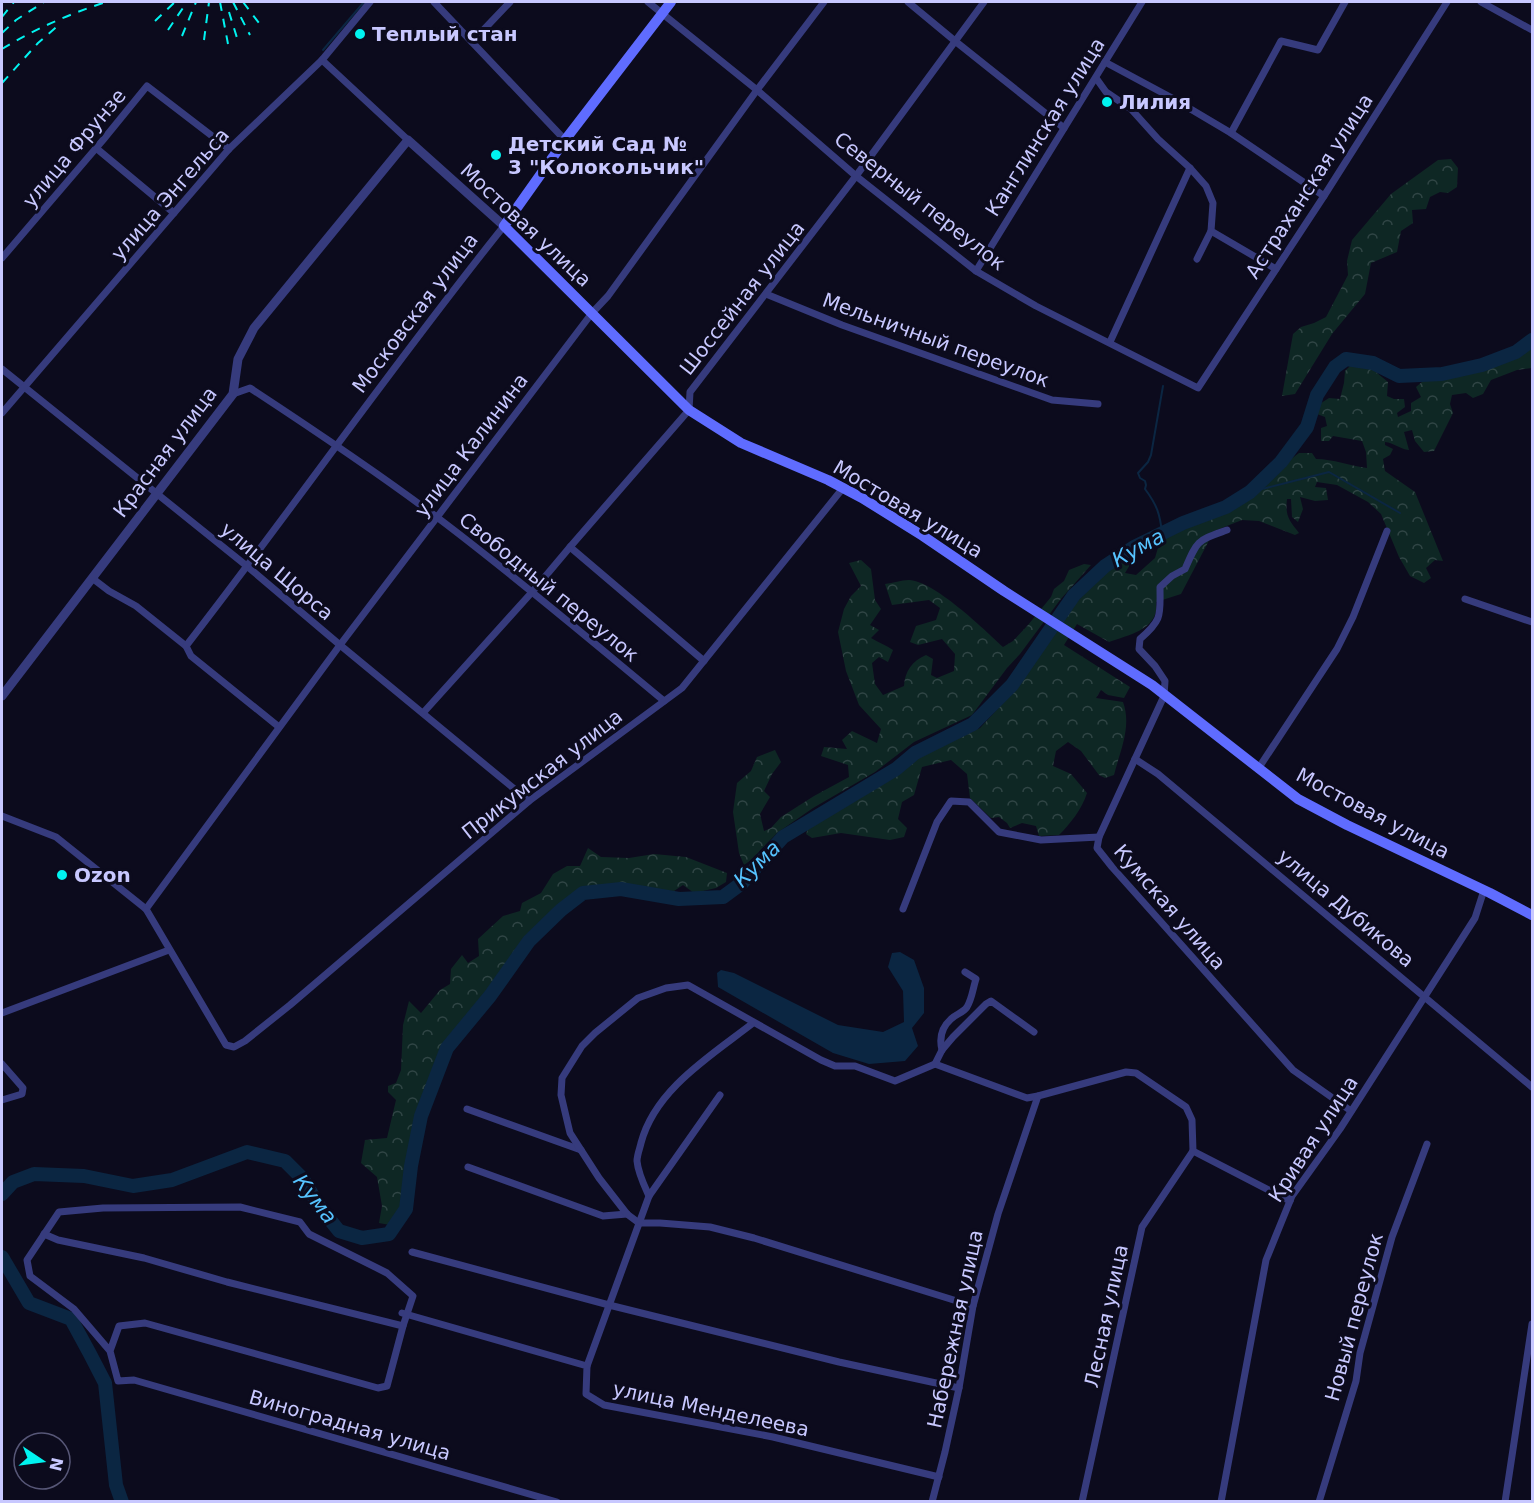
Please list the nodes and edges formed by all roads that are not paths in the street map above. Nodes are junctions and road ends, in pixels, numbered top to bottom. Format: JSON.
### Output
{"nodes":[{"id":1,"x":370,"y":2,"type":"edge"},
{"id":2,"x":434,"y":2,"type":"edge"},
{"id":3,"x":510,"y":2,"type":"edge"},
{"id":4,"x":648,"y":2,"type":"edge"},
{"id":5,"x":670,"y":2,"type":"edge"},
{"id":6,"x":824,"y":2,"type":"edge"},
{"id":7,"x":908,"y":2,"type":"edge"},
{"id":8,"x":984,"y":2,"type":"edge"},
{"id":9,"x":1142,"y":2,"type":"edge"},
{"id":10,"x":1345,"y":2,"type":"edge"},
{"id":11,"x":1447,"y":2,"type":"edge"},
{"id":12,"x":1481,"y":2,"type":"edge"},
{"id":13,"x":662,"y":13,"type":"junction"},
{"id":14,"x":1533,"y":30,"type":"edge"},
{"id":15,"x":955,"y":41,"type":"junction"},
{"id":16,"x":472,"y":42,"type":"junction"},
{"id":17,"x":322,"y":60,"type":"junction"},
{"id":18,"x":1105,"y":62,"type":"junction"},
{"id":19,"x":1096,"y":78,"type":"junction"},
{"id":20,"x":757,"y":90,"type":"junction"},
{"id":21,"x":1064,"y":128,"type":"junction"},
{"id":22,"x":1231,"y":133,"type":"junction"},
{"id":23,"x":408,"y":140,"type":"junction"},
{"id":24,"x":565,"y":140,"type":"junction"},
{"id":25,"x":96,"y":148,"type":"junction"},
{"id":26,"x":229,"y":149,"type":"junction"},
{"id":27,"x":1190,"y":168,"type":"junction"},
{"id":28,"x":856,"y":176,"type":"junction"},
{"id":29,"x":1324,"y":196,"type":"junction"},
{"id":30,"x":174,"y":213,"type":"junction"},
{"id":31,"x":504,"y":226,"type":"junction"},
{"id":32,"x":1211,"y":231,"type":"junction"},
{"id":33,"x":2,"y":258,"type":"edge"},
{"id":34,"x":1197,"y":259,"type":"dead end"},
{"id":35,"x":1276,"y":269,"type":"junction"},
{"id":36,"x":976,"y":271,"type":"junction"},
{"id":37,"x":766,"y":294,"type":"junction"},
{"id":38,"x":592,"y":313,"type":"junction"},
{"id":39,"x":1110,"y":342,"type":"junction"},
{"id":40,"x":2,"y":369,"type":"edge"},
{"id":41,"x":24,"y":387,"type":"junction"},
{"id":42,"x":1198,"y":388,"type":"joint"},
{"id":43,"x":233,"y":394,"type":"junction"},
{"id":44,"x":1098,"y":404,"type":"dead end"},
{"id":45,"x":689,"y":410,"type":"junction"},
{"id":46,"x":2,"y":414,"type":"edge"},
{"id":47,"x":338,"y":445,"type":"junction"},
{"id":48,"x":843,"y":488,"type":"junction"},
{"id":49,"x":156,"y":494,"type":"junction"},
{"id":50,"x":437,"y":517,"type":"junction"},
{"id":51,"x":1227,"y":530,"type":"dead end"},
{"id":52,"x":1386,"y":531,"type":"dead end"},
{"id":53,"x":570,"y":547,"type":"junction"},
{"id":54,"x":248,"y":567,"type":"junction"},
{"id":55,"x":92,"y":578,"type":"junction"},
{"id":56,"x":533,"y":591,"type":"junction"},
{"id":57,"x":1465,"y":599,"type":"dead end"},
{"id":58,"x":1533,"y":622,"type":"edge"},
{"id":59,"x":340,"y":645,"type":"junction"},
{"id":60,"x":186,"y":646,"type":"junction"},
{"id":61,"x":704,"y":661,"type":"junction"},
{"id":62,"x":2,"y":696,"type":"edge"},
{"id":63,"x":1164,"y":696,"type":"junction"},
{"id":64,"x":664,"y":701,"type":"junction"},
{"id":65,"x":423,"y":713,"type":"junction"},
{"id":66,"x":279,"y":727,"type":"junction"},
{"id":67,"x":1135,"y":759,"type":"junction"},
{"id":68,"x":1258,"y":768,"type":"junction"},
{"id":69,"x":529,"y":801,"type":"junction"},
{"id":70,"x":2,"y":816,"type":"edge"},
{"id":71,"x":1099,"y":837,"type":"junction"},
{"id":72,"x":1484,"y":890,"type":"junction"},
{"id":73,"x":146,"y":909,"type":"junction"},
{"id":74,"x":903,"y":909,"type":"dead end"},
{"id":75,"x":1533,"y":915,"type":"edge"},
{"id":76,"x":169,"y":950,"type":"junction"},
{"id":77,"x":965,"y":972,"type":"dead end"},
{"id":78,"x":1425,"y":996,"type":"junction"},
{"id":79,"x":2,"y":1013,"type":"edge"},
{"id":80,"x":753,"y":1023,"type":"junction"},
{"id":81,"x":1034,"y":1032,"type":"dead end"},
{"id":82,"x":942,"y":1050,"type":"junction"},
{"id":83,"x":2,"y":1064,"type":"edge"},
{"id":84,"x":935,"y":1064,"type":"junction"},
{"id":85,"x":1533,"y":1087,"type":"edge"},
{"id":86,"x":720,"y":1095,"type":"dead end"},
{"id":87,"x":1038,"y":1096,"type":"junction"},
{"id":88,"x":2,"y":1100,"type":"edge"},
{"id":89,"x":467,"y":1109,"type":"dead end"},
{"id":90,"x":1351,"y":1111,"type":"junction"},
{"id":91,"x":1427,"y":1144,"type":"dead end"},
{"id":92,"x":582,"y":1151,"type":"junction"},
{"id":93,"x":1193,"y":1151,"type":"junction"},
{"id":94,"x":468,"y":1167,"type":"dead end"},
{"id":95,"x":650,"y":1196,"type":"junction"},
{"id":96,"x":1290,"y":1201,"type":"junction"},
{"id":97,"x":627,"y":1214,"type":"junction"},
{"id":98,"x":639,"y":1223,"type":"junction"},
{"id":99,"x":44,"y":1234,"type":"junction"},
{"id":100,"x":412,"y":1252,"type":"dead end"},
{"id":101,"x":609,"y":1305,"type":"junction"},
{"id":102,"x":973,"y":1306,"type":"junction"},
{"id":103,"x":405,"y":1314,"type":"junction"},
{"id":104,"x":1533,"y":1324,"type":"edge"},
{"id":105,"x":403,"y":1326,"type":"junction"},
{"id":106,"x":110,"y":1352,"type":"junction"},
{"id":107,"x":587,"y":1366,"type":"junction"},
{"id":108,"x":959,"y":1388,"type":"junction"},
{"id":109,"x":939,"y":1477,"type":"junction"},
{"id":110,"x":557,"y":1502,"type":"edge"},
{"id":111,"x":932,"y":1502,"type":"edge"},
{"id":112,"x":1082,"y":1502,"type":"edge"},
{"id":113,"x":1221,"y":1502,"type":"edge"},
{"id":114,"x":1319,"y":1502,"type":"edge"},
{"id":115,"x":1505,"y":1502,"type":"edge"}],
"edges":[{"from":1,"to":17,"type":"street","name":"улица Энгельса"},
{"from":2,"to":16,"type":"street"},
{"from":3,"to":16,"type":"street"},
{"from":4,"to":13,"type":"street","name":"Северный переулок"},
{"from":5,"to":13,"type":"main road","name":"Московская улица"},
{"from":6,"to":20,"type":"street","name":"улица Калинина"},
{"from":7,"to":15,"type":"street"},
{"from":8,"to":15,"type":"street","name":"Шоссейная улица"},
{"from":9,"to":18,"type":"street","name":"Канглинская улица"},
{"from":10,"to":22,"type":"street"},
{"from":11,"to":29,"type":"street","name":"Астраханская улица"},
{"from":12,"to":14,"type":"street"},
{"from":13,"to":20,"type":"street","name":"Северный переулок"},
{"from":13,"to":24,"type":"main road","name":"Московская улица"},
{"from":15,"to":21,"type":"street"},
{"from":15,"to":28,"type":"street","name":"Шоссейная улица"},
{"from":16,"to":24,"type":"street"},
{"from":17,"to":23,"type":"street","name":"Мостовая улица"},
{"from":17,"to":26,"type":"street","name":"улица Энгельса"},
{"from":18,"to":19,"type":"street","name":"Канглинская улица"},
{"from":18,"to":22,"type":"street"},
{"from":19,"to":21,"type":"street","name":"Канглинская улица"},
{"from":19,"to":27,"type":"street"},
{"from":20,"to":28,"type":"street","name":"Северный переулок"},
{"from":20,"to":38,"type":"street","name":"улица Калинина"},
{"from":21,"to":36,"type":"street","name":"Канглинская улица"},
{"from":22,"to":29,"type":"street"},
{"from":23,"to":31,"type":"street","name":"Мостовая улица"},
{"from":23,"to":43,"type":"street","name":"Красная улица"},
{"from":24,"to":31,"type":"main road","name":"Московская улица"},
{"from":25,"to":26,"type":"street","name":"улица Фрунзе"},
{"from":25,"to":30,"type":"street"},
{"from":25,"to":33,"type":"street","name":"улица Фрунзе"},
{"from":26,"to":30,"type":"street","name":"улица Энгельса"},
{"from":27,"to":32,"type":"street"},
{"from":27,"to":39,"type":"street"},
{"from":28,"to":36,"type":"street","name":"Северный переулок"},
{"from":28,"to":37,"type":"street","name":"Шоссейная улица"},
{"from":29,"to":35,"type":"street","name":"Астраханская улица"},
{"from":30,"to":41,"type":"street","name":"улица Энгельса"},
{"from":31,"to":38,"type":"main road","name":"Мостовая улица"},
{"from":31,"to":47,"type":"street","name":"Московская улица"},
{"from":32,"to":34,"type":"street"},
{"from":32,"to":35,"type":"street"},
{"from":35,"to":42,"type":"street","name":"Астраханская улица"},
{"from":36,"to":39,"type":"street","name":"Северный переулок"},
{"from":37,"to":44,"type":"street","name":"Мельничный переулок"},
{"from":37,"to":45,"type":"street","name":"Шоссейная улица"},
{"from":38,"to":45,"type":"main road","name":"Мостовая улица"},
{"from":38,"to":50,"type":"street","name":"улица Калинина"},
{"from":39,"to":42,"type":"street","name":"Северный переулок"},
{"from":40,"to":41,"type":"street","name":"улица Щорса"},
{"from":41,"to":46,"type":"street","name":"улица Энгельса"},
{"from":41,"to":49,"type":"street","name":"улица Щорса"},
{"from":43,"to":47,"type":"street","name":"Свободный переулок"},
{"from":43,"to":49,"type":"street","name":"Красная улица"},
{"from":45,"to":48,"type":"main road","name":"Мостовая улица"},
{"from":45,"to":53,"type":"street","name":"Шоссейная улица"},
{"from":47,"to":50,"type":"street","name":"Свободный переулок"},
{"from":47,"to":54,"type":"street","name":"Московская улица"},
{"from":48,"to":61,"type":"street","name":"Прикумская улица"},
{"from":48,"to":63,"type":"main road","name":"Мостовая улица"},
{"from":49,"to":54,"type":"street","name":"улица Щорса"},
{"from":49,"to":55,"type":"street","name":"Красная улица"},
{"from":50,"to":56,"type":"street","name":"Свободный переулок"},
{"from":50,"to":59,"type":"street","name":"улица Калинина"},
{"from":51,"to":63,"type":"street"},
{"from":52,"to":68,"type":"street"},
{"from":53,"to":56,"type":"street","name":"Шоссейная улица"},
{"from":53,"to":61,"type":"street"},
{"from":54,"to":59,"type":"street","name":"улица Щорса"},
{"from":54,"to":60,"type":"street","name":"Московская улица"},
{"from":55,"to":60,"type":"street"},
{"from":55,"to":62,"type":"street","name":"Красная улица"},
{"from":56,"to":64,"type":"street","name":"Свободный переулок"},
{"from":56,"to":65,"type":"street","name":"Шоссейная улица"},
{"from":57,"to":58,"type":"street"},
{"from":59,"to":65,"type":"street","name":"улица Щорса"},
{"from":59,"to":66,"type":"street","name":"улица Калинина"},
{"from":60,"to":66,"type":"street"},
{"from":61,"to":64,"type":"street","name":"Прикумская улица"},
{"from":63,"to":67,"type":"street"},
{"from":63,"to":68,"type":"main road","name":"Мостовая улица"},
{"from":64,"to":69,"type":"street","name":"Прикумская улица"},
{"from":65,"to":69,"type":"street","name":"улица Щорса"},
{"from":66,"to":73,"type":"street","name":"улица Калинина"},
{"from":67,"to":71,"type":"street"},
{"from":67,"to":78,"type":"street","name":"улица Дубикова"},
{"from":68,"to":72,"type":"main road","name":"Мостовая улица"},
{"from":69,"to":76,"type":"street","name":"Прикумская улица"},
{"from":70,"to":73,"type":"street"},
{"from":71,"to":74,"type":"street","name":"Кумская улица"},
{"from":71,"to":90,"type":"street","name":"Кумская улица"},
{"from":72,"to":75,"type":"main road","name":"Мостовая улица"},
{"from":72,"to":78,"type":"street","name":"Кривая улица"},
{"from":73,"to":76,"type":"street"},
{"from":76,"to":79,"type":"street"},
{"from":77,"to":82,"type":"street"},
{"from":78,"to":85,"type":"street","name":"улица Дубикова"},
{"from":78,"to":90,"type":"street","name":"Кривая улица"},
{"from":80,"to":84,"type":"street"},
{"from":80,"to":92,"type":"street"},
{"from":80,"to":95,"type":"street"},
{"from":81,"to":82,"type":"street"},
{"from":82,"to":84,"type":"street"},
{"from":83,"to":88,"type":"street"},
{"from":84,"to":87,"type":"street"},
{"from":86,"to":95,"type":"street"},
{"from":87,"to":93,"type":"street"},
{"from":87,"to":102,"type":"street","name":"Набережная улица"},
{"from":89,"to":92,"type":"street"},
{"from":90,"to":96,"type":"street","name":"Кривая улица"},
{"from":91,"to":114,"type":"street","name":"Новый переулок"},
{"from":92,"to":97,"type":"street"},
{"from":93,"to":96,"type":"street"},
{"from":93,"to":112,"type":"street","name":"Лесная улица"},
{"from":94,"to":97,"type":"street"},
{"from":95,"to":98,"type":"street"},
{"from":96,"to":113,"type":"street","name":"Кривая улица"},
{"from":97,"to":98,"type":"street"},
{"from":98,"to":101,"type":"street"},
{"from":98,"to":102,"type":"street"},
{"from":99,"to":103,"type":"street"},
{"from":99,"to":105,"type":"street"},
{"from":99,"to":106,"type":"street"},
{"from":100,"to":101,"type":"street"},
{"from":101,"to":107,"type":"street"},
{"from":101,"to":108,"type":"street"},
{"from":102,"to":108,"type":"street","name":"Набережная улица"},
{"from":103,"to":105,"type":"street"},
{"from":103,"to":107,"type":"street"},
{"from":104,"to":115,"type":"street"},
{"from":105,"to":106,"type":"street"},
{"from":106,"to":110,"type":"street","name":"Виноградная улица"},
{"from":107,"to":109,"type":"street","name":"улица Менделеева"},
{"from":108,"to":109,"type":"street","name":"Набережная улица"},
{"from":109,"to":111,"type":"street","name":"Набережная улица"}]}
